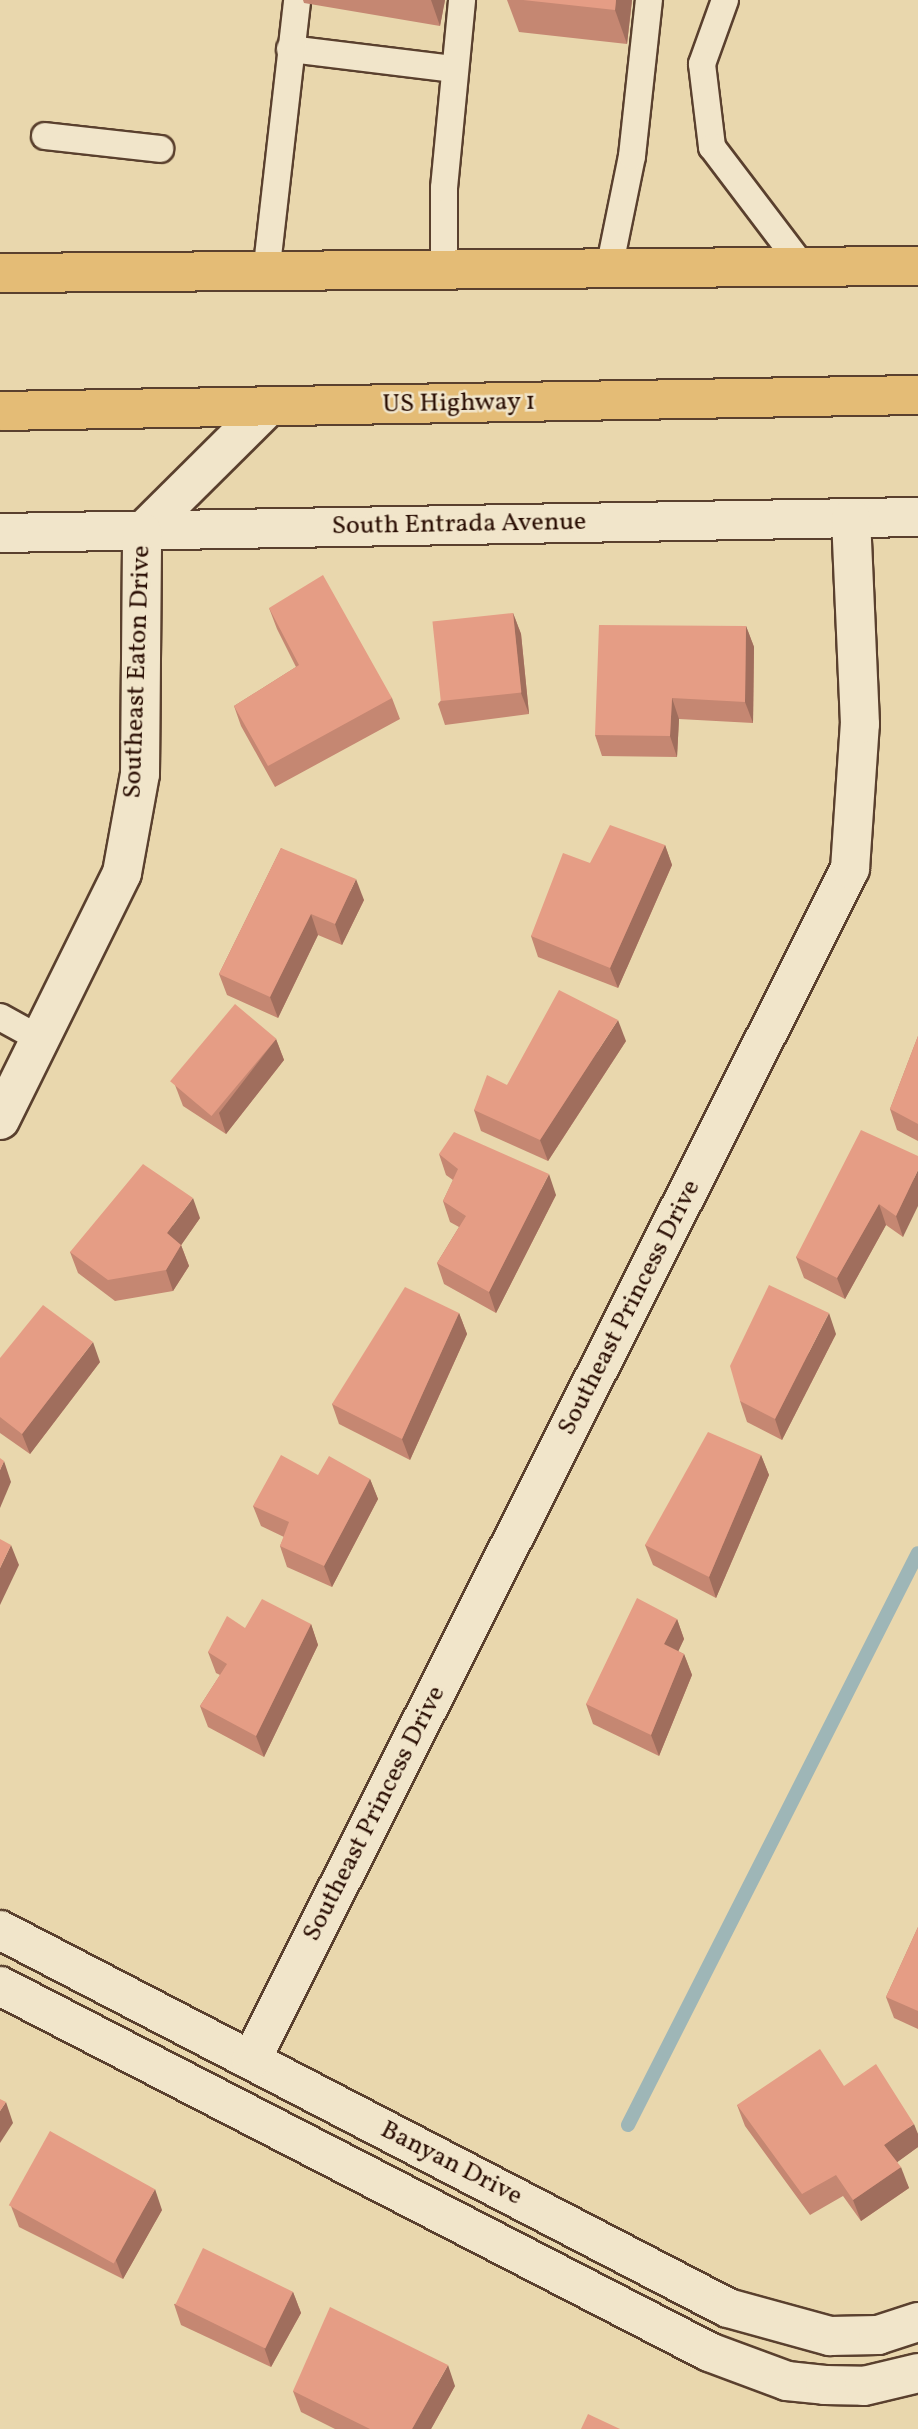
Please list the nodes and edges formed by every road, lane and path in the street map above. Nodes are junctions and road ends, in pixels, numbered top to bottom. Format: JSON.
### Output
{"nodes":[{"id":1,"x":297,"y":0,"type":"edge"},
{"id":2,"x":462,"y":0,"type":"edge"},
{"id":3,"x":649,"y":0,"type":"edge"},
{"id":4,"x":725,"y":0,"type":"edge"},
{"id":5,"x":290,"y":49,"type":"junction"},
{"id":6,"x":454,"y":69,"type":"junction"},
{"id":7,"x":45,"y":136,"type":"dead end"},
{"id":8,"x":160,"y":149,"type":"dead end"},
{"id":9,"x":918,"y":266,"type":"edge"},
{"id":10,"x":803,"y":267,"type":"junction"},
{"id":11,"x":609,"y":269,"type":"junction"},
{"id":12,"x":444,"y":271,"type":"junction"},
{"id":13,"x":0,"y":273,"type":"edge"},
{"id":14,"x":266,"y":274,"type":"junction"},
{"id":15,"x":918,"y":395,"type":"edge"},
{"id":16,"x":268,"y":407,"type":"junction"},
{"id":17,"x":0,"y":411,"type":"edge"},
{"id":18,"x":918,"y":517,"type":"edge"},
{"id":19,"x":851,"y":518,"type":"junction"},
{"id":20,"x":142,"y":532,"type":"junction"},
{"id":21,"x":0,"y":533,"type":"edge"},
{"id":22,"x":0,"y":1017,"type":"edge"},
{"id":23,"x":40,"y":1039,"type":"junction"},
{"id":24,"x":0,"y":1120,"type":"edge"},
{"id":25,"x":0,"y":1930,"type":"edge"},
{"id":26,"x":0,"y":1986,"type":"edge"},
{"id":27,"x":251,"y":2060,"type":"junction"},
{"id":28,"x":532,"y":2206,"type":"junction"},
{"id":29,"x":511,"y":2250,"type":"junction"},
{"id":30,"x":918,"y":2322,"type":"edge"},
{"id":31,"x":918,"y":2374,"type":"edge"}],
"edges":[{"from":1,"to":5,"type":"lane"},
{"from":2,"to":6,"type":"lane"},
{"from":3,"to":11,"type":"lane"},
{"from":4,"to":10,"type":"lane"},
{"from":5,"to":6,"type":"lane"},
{"from":5,"to":14,"type":"lane"},
{"from":6,"to":12,"type":"lane"},
{"from":7,"to":8,"type":"lane"},
{"from":9,"to":10,"type":"main road"},
{"from":10,"to":11,"type":"main road"},
{"from":11,"to":12,"type":"main road"},
{"from":12,"to":14,"type":"main road"},
{"from":13,"to":14,"type":"main road"},
{"from":15,"to":16,"type":"main road","name":"US Highway 1"},
{"from":16,"to":17,"type":"main road","name":"US Highway 1"},
{"from":16,"to":20,"type":"street"},
{"from":18,"to":19,"type":"street","name":"South Entrada Avenue"},
{"from":19,"to":20,"type":"street","name":"South Entrada Avenue"},
{"from":19,"to":27,"type":"street","name":"Southeast Princess Drive"},
{"from":20,"to":21,"type":"street","name":"South Entrada Avenue"},
{"from":20,"to":23,"type":"street","name":"Southeast Eaton Drive"},
{"from":22,"to":23,"type":"lane"},
{"from":23,"to":24,"type":"street","name":"Southeast Eaton Drive"},
{"from":25,"to":27,"type":"street","name":"Banyan Drive"},
{"from":26,"to":29,"type":"street","name":"Banyan Drive"},
{"from":27,"to":28,"type":"street","name":"Banyan Drive"},
{"from":28,"to":29,"type":"street"},
{"from":28,"to":30,"type":"street","name":"Banyan Drive"},
{"from":29,"to":31,"type":"street","name":"Banyan Drive"}]}
